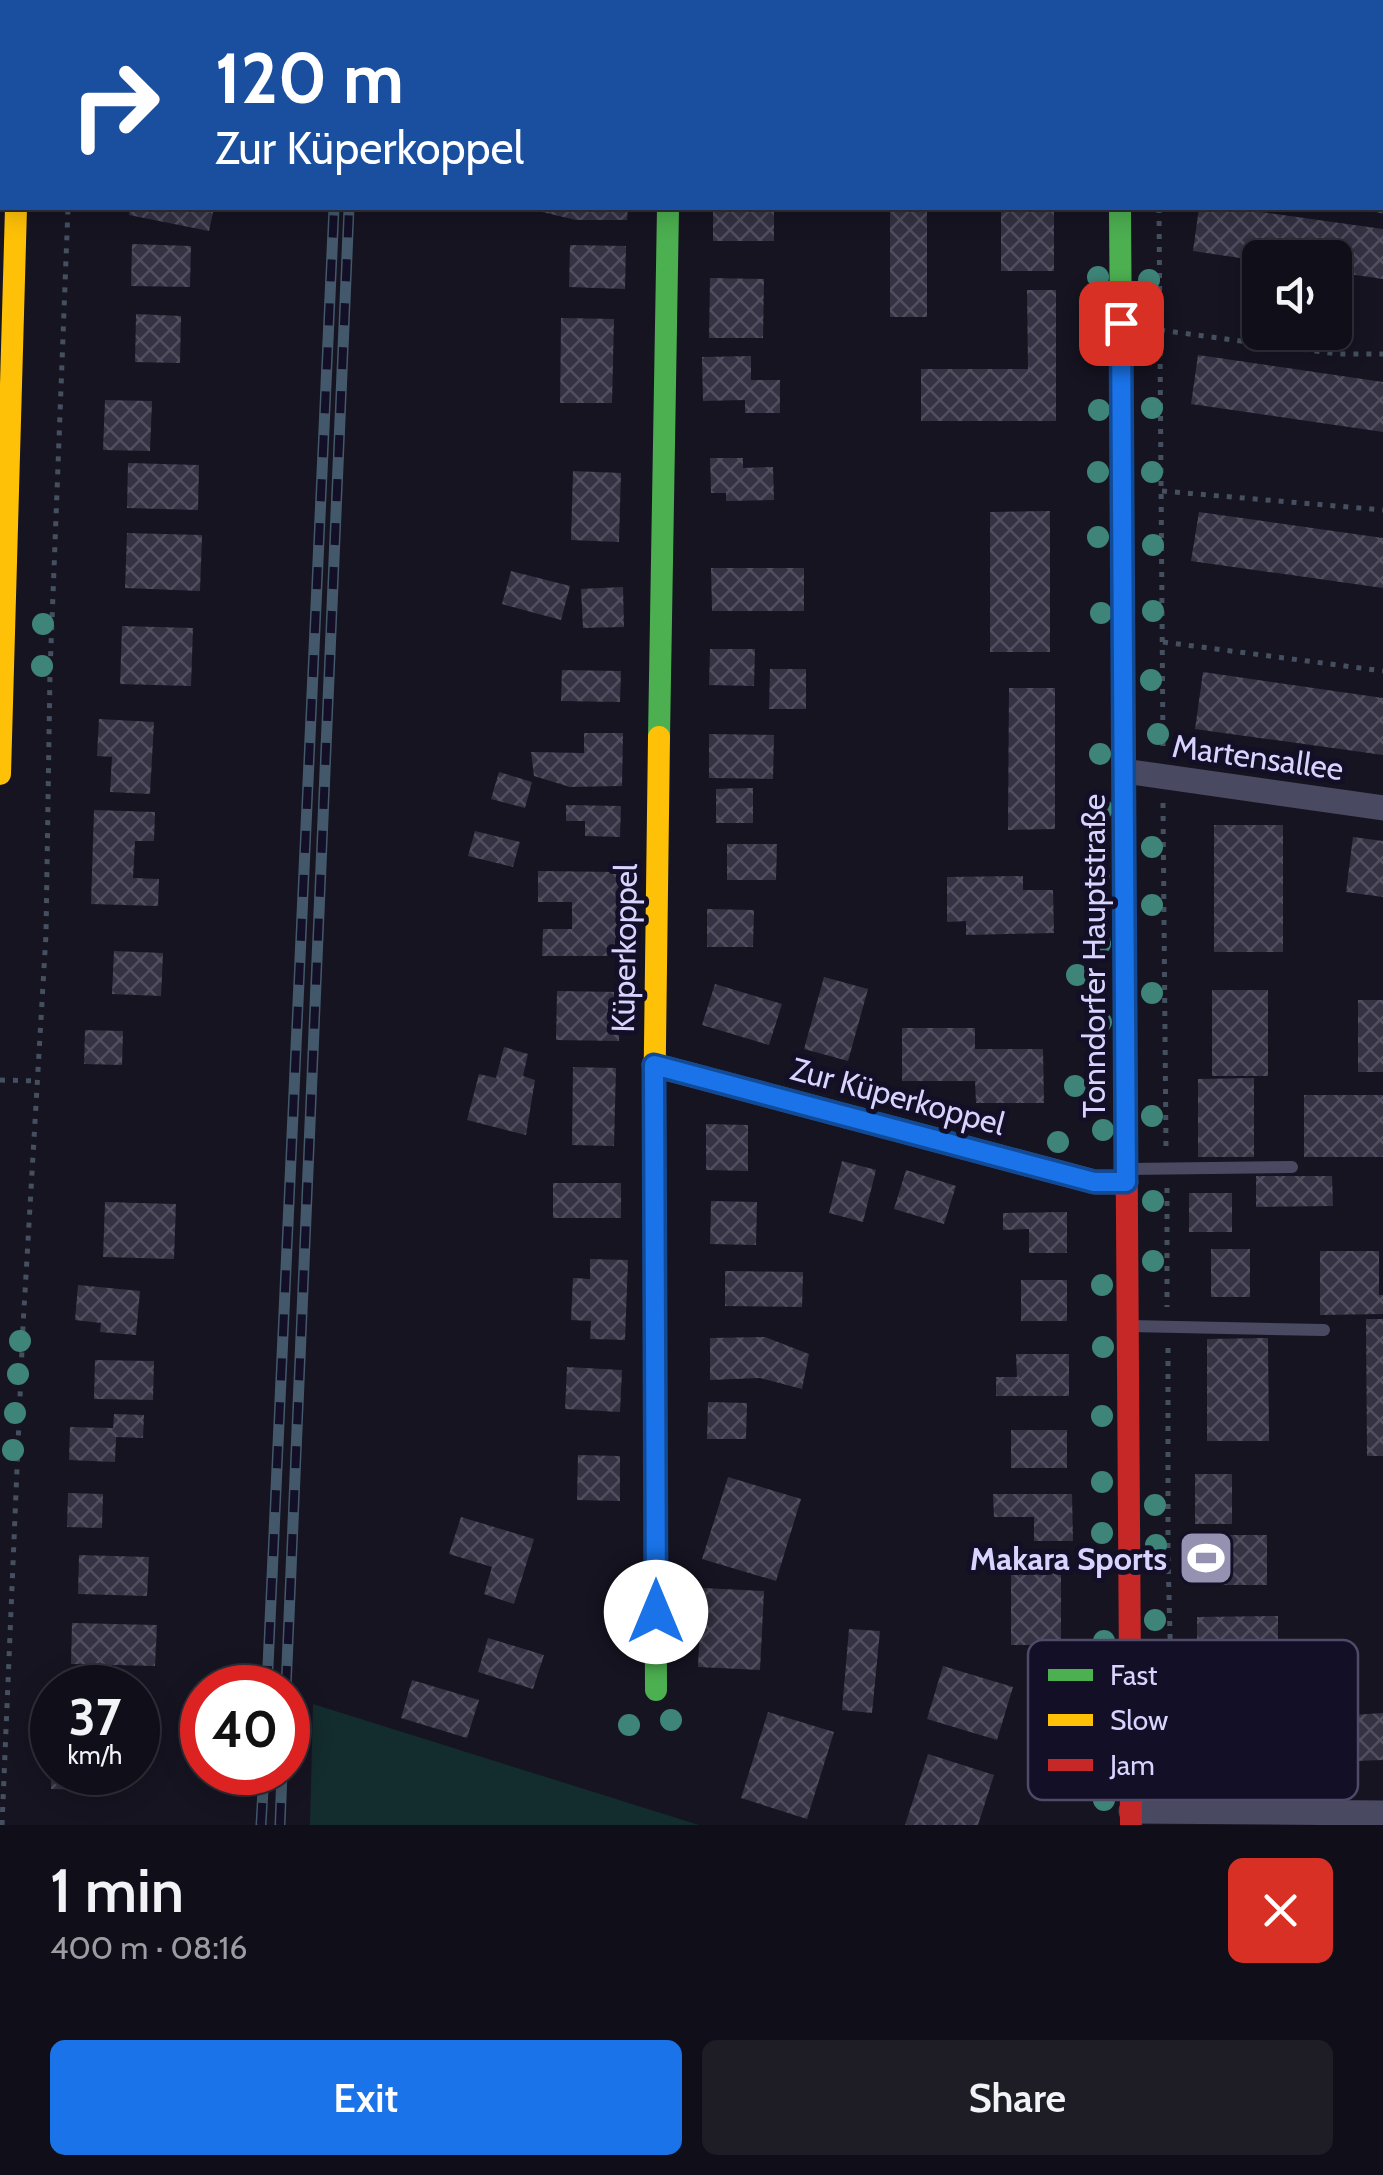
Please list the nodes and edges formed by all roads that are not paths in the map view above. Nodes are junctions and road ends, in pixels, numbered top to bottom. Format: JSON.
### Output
{"nodes":[{"id":1,"x":16,"y":210,"type":"edge"},
{"id":2,"x":668,"y":210,"type":"edge"},
{"id":3,"x":1120,"y":210,"type":"edge"},
{"id":4,"x":0,"y":755,"type":"edge"},
{"id":5,"x":1124,"y":771,"type":"junction"},
{"id":6,"x":0,"y":774,"type":"edge"},
{"id":7,"x":1383,"y":808,"type":"edge"},
{"id":8,"x":654,"y":1065,"type":"junction"},
{"id":9,"x":1292,"y":1167,"type":"dead end"},
{"id":10,"x":1126,"y":1176,"type":"junction"},
{"id":11,"x":1128,"y":1326,"type":"junction"},
{"id":12,"x":1324,"y":1330,"type":"dead end"},
{"id":13,"x":1130,"y":1640,"type":"edge"},
{"id":14,"x":656,"y":1690,"type":"dead end"},
{"id":15,"x":1383,"y":1813,"type":"edge"},
{"id":16,"x":1131,"y":1818,"type":"edge"}],
"edges":[{"from":1,"to":4,"type":"main road"},
{"from":2,"to":8,"type":"main road","name":"Küperkoppel"},
{"from":3,"to":5,"type":"main road","name":"Tonndorfer Hauptstraße"},
{"from":4,"to":6,"type":"main road"},
{"from":5,"to":7,"type":"street","name":"Martensallee"},
{"from":5,"to":10,"type":"main road","name":"Tonndorfer Hauptstraße"},
{"from":8,"to":10,"type":"street","name":"Zur Küperkoppel"},
{"from":8,"to":14,"type":"main road","name":"Küperkoppel"},
{"from":9,"to":10,"type":"lane"},
{"from":10,"to":11,"type":"main road","name":"Tonndorfer Hauptstraße"},
{"from":11,"to":12,"type":"lane"},
{"from":11,"to":13,"type":"main road","name":"Tonndorfer Hauptstraße"},
{"from":15,"to":16,"type":"street"}]}
